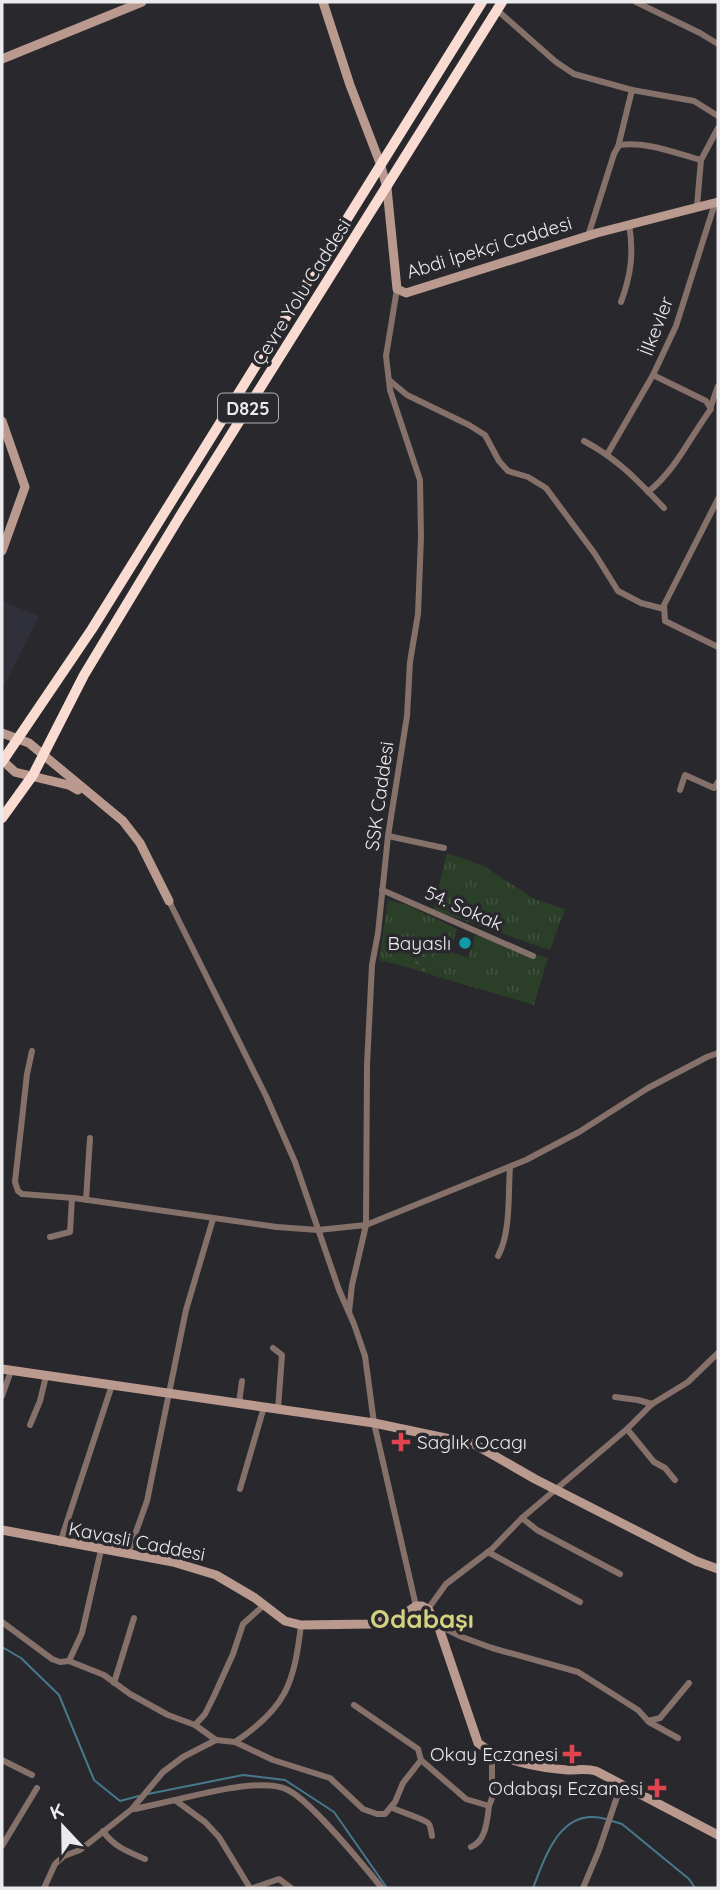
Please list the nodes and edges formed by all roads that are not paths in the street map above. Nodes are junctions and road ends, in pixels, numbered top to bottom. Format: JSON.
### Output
{"nodes":[{"id":1,"x":142,"y":2,"type":"edge"},
{"id":2,"x":323,"y":2,"type":"edge"},
{"id":3,"x":482,"y":2,"type":"edge"},
{"id":4,"x":636,"y":2,"type":"edge"},
{"id":5,"x":499,"y":6,"type":"edge"},
{"id":6,"x":718,"y":44,"type":"edge"},
{"id":7,"x":2,"y":60,"type":"edge"},
{"id":8,"x":632,"y":90,"type":"junction"},
{"id":9,"x":718,"y":116,"type":"edge"},
{"id":10,"x":718,"y":128,"type":"edge"},
{"id":11,"x":618,"y":147,"type":"junction"},
{"id":12,"x":701,"y":160,"type":"junction"},
{"id":13,"x":380,"y":163,"type":"junction"},
{"id":14,"x":387,"y":188,"type":"junction"},
{"id":15,"x":717,"y":202,"type":"edge"},
{"id":16,"x":697,"y":206,"type":"junction"},
{"id":17,"x":629,"y":224,"type":"junction"},
{"id":18,"x":588,"y":236,"type":"junction"},
{"id":19,"x":397,"y":289,"type":"junction"},
{"id":20,"x":621,"y":302,"type":"dead end"},
{"id":21,"x":653,"y":375,"type":"junction"},
{"id":22,"x":389,"y":380,"type":"junction"},
{"id":23,"x":718,"y":386,"type":"edge"},
{"id":24,"x":711,"y":406,"type":"junction"},
{"id":25,"x":2,"y":421,"type":"edge"},
{"id":26,"x":584,"y":441,"type":"dead end"},
{"id":27,"x":608,"y":453,"type":"junction"},
{"id":28,"x":648,"y":492,"type":"junction"},
{"id":29,"x":718,"y":499,"type":"edge"},
{"id":30,"x":664,"y":508,"type":"dead end"},
{"id":31,"x":2,"y":551,"type":"edge"},
{"id":32,"x":664,"y":609,"type":"junction"},
{"id":33,"x":718,"y":647,"type":"edge"},
{"id":34,"x":2,"y":733,"type":"edge"},
{"id":35,"x":18,"y":738,"type":"junction"},
{"id":36,"x":43,"y":755,"type":"junction"},
{"id":37,"x":2,"y":761,"type":"edge"},
{"id":38,"x":33,"y":775,"type":"junction"},
{"id":39,"x":718,"y":782,"type":"edge"},
{"id":40,"x":680,"y":790,"type":"dead end"},
{"id":41,"x":94,"y":799,"type":"junction"},
{"id":42,"x":2,"y":818,"type":"edge"},
{"id":43,"x":388,"y":836,"type":"junction"},
{"id":44,"x":444,"y":848,"type":"dead end"},
{"id":45,"x":382,"y":890,"type":"junction"},
{"id":46,"x":169,"y":901,"type":"joint"},
{"id":47,"x":533,"y":956,"type":"dead end"},
{"id":48,"x":32,"y":1051,"type":"dead end"},
{"id":49,"x":718,"y":1054,"type":"edge"},
{"id":50,"x":90,"y":1138,"type":"dead end"},
{"id":51,"x":510,"y":1167,"type":"junction"},
{"id":52,"x":72,"y":1198,"type":"junction"},
{"id":53,"x":86,"y":1200,"type":"junction"},
{"id":54,"x":213,"y":1219,"type":"junction"},
{"id":55,"x":366,"y":1225,"type":"junction"},
{"id":56,"x":318,"y":1230,"type":"junction"},
{"id":57,"x":50,"y":1237,"type":"dead end"},
{"id":58,"x":498,"y":1256,"type":"dead end"},
{"id":59,"x":349,"y":1312,"type":"junction"},
{"id":60,"x":273,"y":1348,"type":"dead end"},
{"id":61,"x":718,"y":1353,"type":"edge"},
{"id":62,"x":6,"y":1370,"type":"edge"},
{"id":63,"x":46,"y":1376,"type":"junction"},
{"id":64,"x":242,"y":1381,"type":"dead end"},
{"id":65,"x":112,"y":1385,"type":"junction"},
{"id":66,"x":170,"y":1393,"type":"junction"},
{"id":67,"x":2,"y":1396,"type":"edge"},
{"id":68,"x":615,"y":1397,"type":"dead end"},
{"id":69,"x":239,"y":1403,"type":"junction"},
{"id":70,"x":652,"y":1404,"type":"junction"},
{"id":71,"x":264,"y":1407,"type":"junction"},
{"id":72,"x":278,"y":1409,"type":"junction"},
{"id":73,"x":374,"y":1423,"type":"junction"},
{"id":74,"x":30,"y":1425,"type":"dead end"},
{"id":75,"x":627,"y":1429,"type":"junction"},
{"id":76,"x":675,"y":1480,"type":"dead end"},
{"id":77,"x":240,"y":1489,"type":"dead end"},
{"id":78,"x":558,"y":1490,"type":"junction"},
{"id":79,"x":522,"y":1518,"type":"junction"},
{"id":80,"x":2,"y":1530,"type":"edge"},
{"id":81,"x":60,"y":1543,"type":"junction"},
{"id":82,"x":101,"y":1550,"type":"junction"},
{"id":83,"x":488,"y":1552,"type":"junction"},
{"id":84,"x":128,"y":1554,"type":"junction"},
{"id":85,"x":718,"y":1569,"type":"edge"},
{"id":86,"x":620,"y":1574,"type":"dead end"},
{"id":87,"x":580,"y":1602,"type":"dead end"},
{"id":88,"x":264,"y":1605,"type":"junction"},
{"id":89,"x":416,"y":1606,"type":"junction"},
{"id":90,"x":428,"y":1609,"type":"junction"},
{"id":91,"x":134,"y":1618,"type":"dead end"},
{"id":92,"x":2,"y":1622,"type":"edge"},
{"id":93,"x":437,"y":1624,"type":"junction"},
{"id":94,"x":301,"y":1625,"type":"junction"},
{"id":95,"x":69,"y":1661,"type":"junction"},
{"id":96,"x":114,"y":1682,"type":"junction"},
{"id":97,"x":689,"y":1683,"type":"dead end"},
{"id":98,"x":354,"y":1705,"type":"dead end"},
{"id":99,"x":649,"y":1721,"type":"junction"},
{"id":100,"x":195,"y":1725,"type":"junction"},
{"id":101,"x":678,"y":1738,"type":"dead end"},
{"id":102,"x":216,"y":1740,"type":"junction"},
{"id":103,"x":235,"y":1742,"type":"junction"},
{"id":104,"x":492,"y":1754,"type":"junction"},
{"id":105,"x":2,"y":1760,"type":"edge"},
{"id":106,"x":421,"y":1760,"type":"junction"},
{"id":107,"x":32,"y":1775,"type":"dead end"},
{"id":108,"x":621,"y":1784,"type":"junction"},
{"id":109,"x":37,"y":1788,"type":"dead end"},
{"id":110,"x":175,"y":1800,"type":"junction"},
{"id":111,"x":489,"y":1806,"type":"junction"},
{"id":112,"x":391,"y":1807,"type":"junction"},
{"id":113,"x":132,"y":1810,"type":"junction"},
{"id":114,"x":103,"y":1831,"type":"junction"},
{"id":115,"x":718,"y":1835,"type":"edge"},
{"id":116,"x":432,"y":1836,"type":"dead end"},
{"id":117,"x":2,"y":1846,"type":"edge"},
{"id":118,"x":471,"y":1847,"type":"dead end"},
{"id":119,"x":145,"y":1859,"type":"dead end"},
{"id":120,"x":44,"y":1888,"type":"edge"},
{"id":121,"x":252,"y":1888,"type":"edge"},
{"id":122,"x":291,"y":1888,"type":"edge"},
{"id":123,"x":382,"y":1888,"type":"edge"},
{"id":124,"x":583,"y":1888,"type":"edge"}],
"edges":[{"from":1,"to":7,"type":"street"},
{"from":2,"to":13,"type":"street","name":"Abdi İpekçi Caddesi"},
{"from":3,"to":13,"type":"highway","name":"Çevre Yolu Caddesi","number":"D825"},
{"from":4,"to":6,"type":"street"},
{"from":5,"to":8,"type":"street"},
{"from":5,"to":14,"type":"highway","name":"Çevre Yolu Caddesi","number":"D825"},
{"from":8,"to":9,"type":"street"},
{"from":8,"to":11,"type":"street"},
{"from":10,"to":12,"type":"street"},
{"from":11,"to":12,"type":"street"},
{"from":11,"to":18,"type":"street"},
{"from":12,"to":16,"type":"street"},
{"from":13,"to":14,"type":"street","name":"Abdi İpekçi Caddesi"},
{"from":13,"to":35,"type":"highway","name":"Çevre Yolu Caddesi","number":"D825"},
{"from":14,"to":19,"type":"street","name":"Abdi İpekçi Caddesi"},
{"from":14,"to":36,"type":"highway","name":"Çevre Yolu Caddesi","number":"D825"},
{"from":15,"to":16,"type":"street","name":"Abdi İpekçi Caddesi"},
{"from":15,"to":21,"type":"street","name":"İlkevler"},
{"from":16,"to":17,"type":"street","name":"Abdi İpekçi Caddesi"},
{"from":17,"to":18,"type":"street","name":"Abdi İpekçi Caddesi"},
{"from":17,"to":20,"type":"street"},
{"from":18,"to":19,"type":"street","name":"Abdi İpekçi Caddesi"},
{"from":19,"to":22,"type":"street","name":"SSK Caddesi"},
{"from":21,"to":24,"type":"street"},
{"from":21,"to":27,"type":"street","name":"İlkevler"},
{"from":22,"to":32,"type":"street"},
{"from":22,"to":43,"type":"street","name":"SSK Caddesi"},
{"from":23,"to":24,"type":"street"},
{"from":24,"to":28,"type":"street"},
{"from":25,"to":31,"type":"street"},
{"from":26,"to":27,"type":"street"},
{"from":27,"to":28,"type":"street"},
{"from":28,"to":30,"type":"street"},
{"from":29,"to":32,"type":"street"},
{"from":32,"to":33,"type":"street"},
{"from":34,"to":35,"type":"street"},
{"from":35,"to":36,"type":"street"},
{"from":35,"to":37,"type":"highway","name":"Çevre Yolu Caddesi","number":"D825"},
{"from":36,"to":38,"type":"highway","name":"Çevre Yolu Caddesi","number":"D825"},
{"from":36,"to":41,"type":"street"},
{"from":37,"to":38,"type":"street"},
{"from":38,"to":41,"type":"street"},
{"from":38,"to":42,"type":"highway","name":"Çevre Yolu Caddesi","number":"D825"},
{"from":39,"to":40,"type":"street"},
{"from":41,"to":46,"type":"street"},
{"from":43,"to":44,"type":"street"},
{"from":43,"to":45,"type":"street","name":"SSK Caddesi"},
{"from":45,"to":47,"type":"street","name":"54. Sokak"},
{"from":45,"to":55,"type":"street","name":"SSK Caddesi"},
{"from":46,"to":56,"type":"street"},
{"from":48,"to":52,"type":"street"},
{"from":49,"to":51,"type":"street"},
{"from":50,"to":53,"type":"street"},
{"from":51,"to":55,"type":"street"},
{"from":51,"to":58,"type":"street"},
{"from":52,"to":53,"type":"street"},
{"from":52,"to":57,"type":"street"},
{"from":53,"to":54,"type":"street"},
{"from":54,"to":56,"type":"street"},
{"from":54,"to":66,"type":"street"},
{"from":55,"to":56,"type":"street"},
{"from":55,"to":59,"type":"street","name":"SSK Caddesi"},
{"from":56,"to":59,"type":"street"},
{"from":59,"to":73,"type":"street"},
{"from":60,"to":72,"type":"street"},
{"from":61,"to":70,"type":"street"},
{"from":62,"to":63,"type":"street"},
{"from":62,"to":67,"type":"street"},
{"from":63,"to":65,"type":"street"},
{"from":63,"to":74,"type":"street"},
{"from":64,"to":69,"type":"street"},
{"from":65,"to":66,"type":"street"},
{"from":65,"to":81,"type":"street"},
{"from":66,"to":69,"type":"street"},
{"from":66,"to":84,"type":"street"},
{"from":68,"to":70,"type":"street"},
{"from":69,"to":71,"type":"street"},
{"from":70,"to":75,"type":"street"},
{"from":71,"to":72,"type":"street"},
{"from":71,"to":77,"type":"street"},
{"from":72,"to":73,"type":"street"},
{"from":73,"to":78,"type":"street"},
{"from":73,"to":89,"type":"street"},
{"from":75,"to":76,"type":"street"},
{"from":75,"to":78,"type":"street"},
{"from":78,"to":79,"type":"street"},
{"from":78,"to":85,"type":"street"},
{"from":79,"to":83,"type":"street"},
{"from":79,"to":86,"type":"street"},
{"from":80,"to":81,"type":"street","name":"Kavasli Caddesi"},
{"from":81,"to":82,"type":"street","name":"Kavasli Caddesi"},
{"from":82,"to":84,"type":"street","name":"Kavasli Caddesi"},
{"from":82,"to":95,"type":"street"},
{"from":83,"to":87,"type":"street"},
{"from":83,"to":90,"type":"street"},
{"from":84,"to":88,"type":"street","name":"Kavasli Caddesi"},
{"from":88,"to":94,"type":"street","name":"Kavasli Caddesi"},
{"from":88,"to":100,"type":"street"},
{"from":89,"to":90,"type":"street"},
{"from":89,"to":94,"type":"street","name":"Kavasli Caddesi"},
{"from":90,"to":93,"type":"street"},
{"from":91,"to":96,"type":"street"},
{"from":92,"to":95,"type":"street"},
{"from":93,"to":99,"type":"street"},
{"from":93,"to":104,"type":"street"},
{"from":94,"to":103,"type":"street"},
{"from":95,"to":96,"type":"street"},
{"from":96,"to":100,"type":"street"},
{"from":97,"to":99,"type":"street"},
{"from":98,"to":106,"type":"street"},
{"from":99,"to":101,"type":"street"},
{"from":100,"to":102,"type":"street"},
{"from":102,"to":103,"type":"street"},
{"from":102,"to":113,"type":"street"},
{"from":103,"to":112,"type":"street"},
{"from":104,"to":108,"type":"street"},
{"from":104,"to":111,"type":"street"},
{"from":105,"to":107,"type":"street"},
{"from":106,"to":111,"type":"street"},
{"from":106,"to":112,"type":"street"},
{"from":108,"to":115,"type":"street"},
{"from":108,"to":124,"type":"street"},
{"from":109,"to":117,"type":"street"},
{"from":110,"to":113,"type":"street"},
{"from":110,"to":121,"type":"street"},
{"from":110,"to":123,"type":"street"},
{"from":111,"to":118,"type":"street"},
{"from":112,"to":116,"type":"street"},
{"from":113,"to":114,"type":"street"},
{"from":114,"to":119,"type":"street"},
{"from":114,"to":120,"type":"street"},
{"from":121,"to":122,"type":"street"}]}
